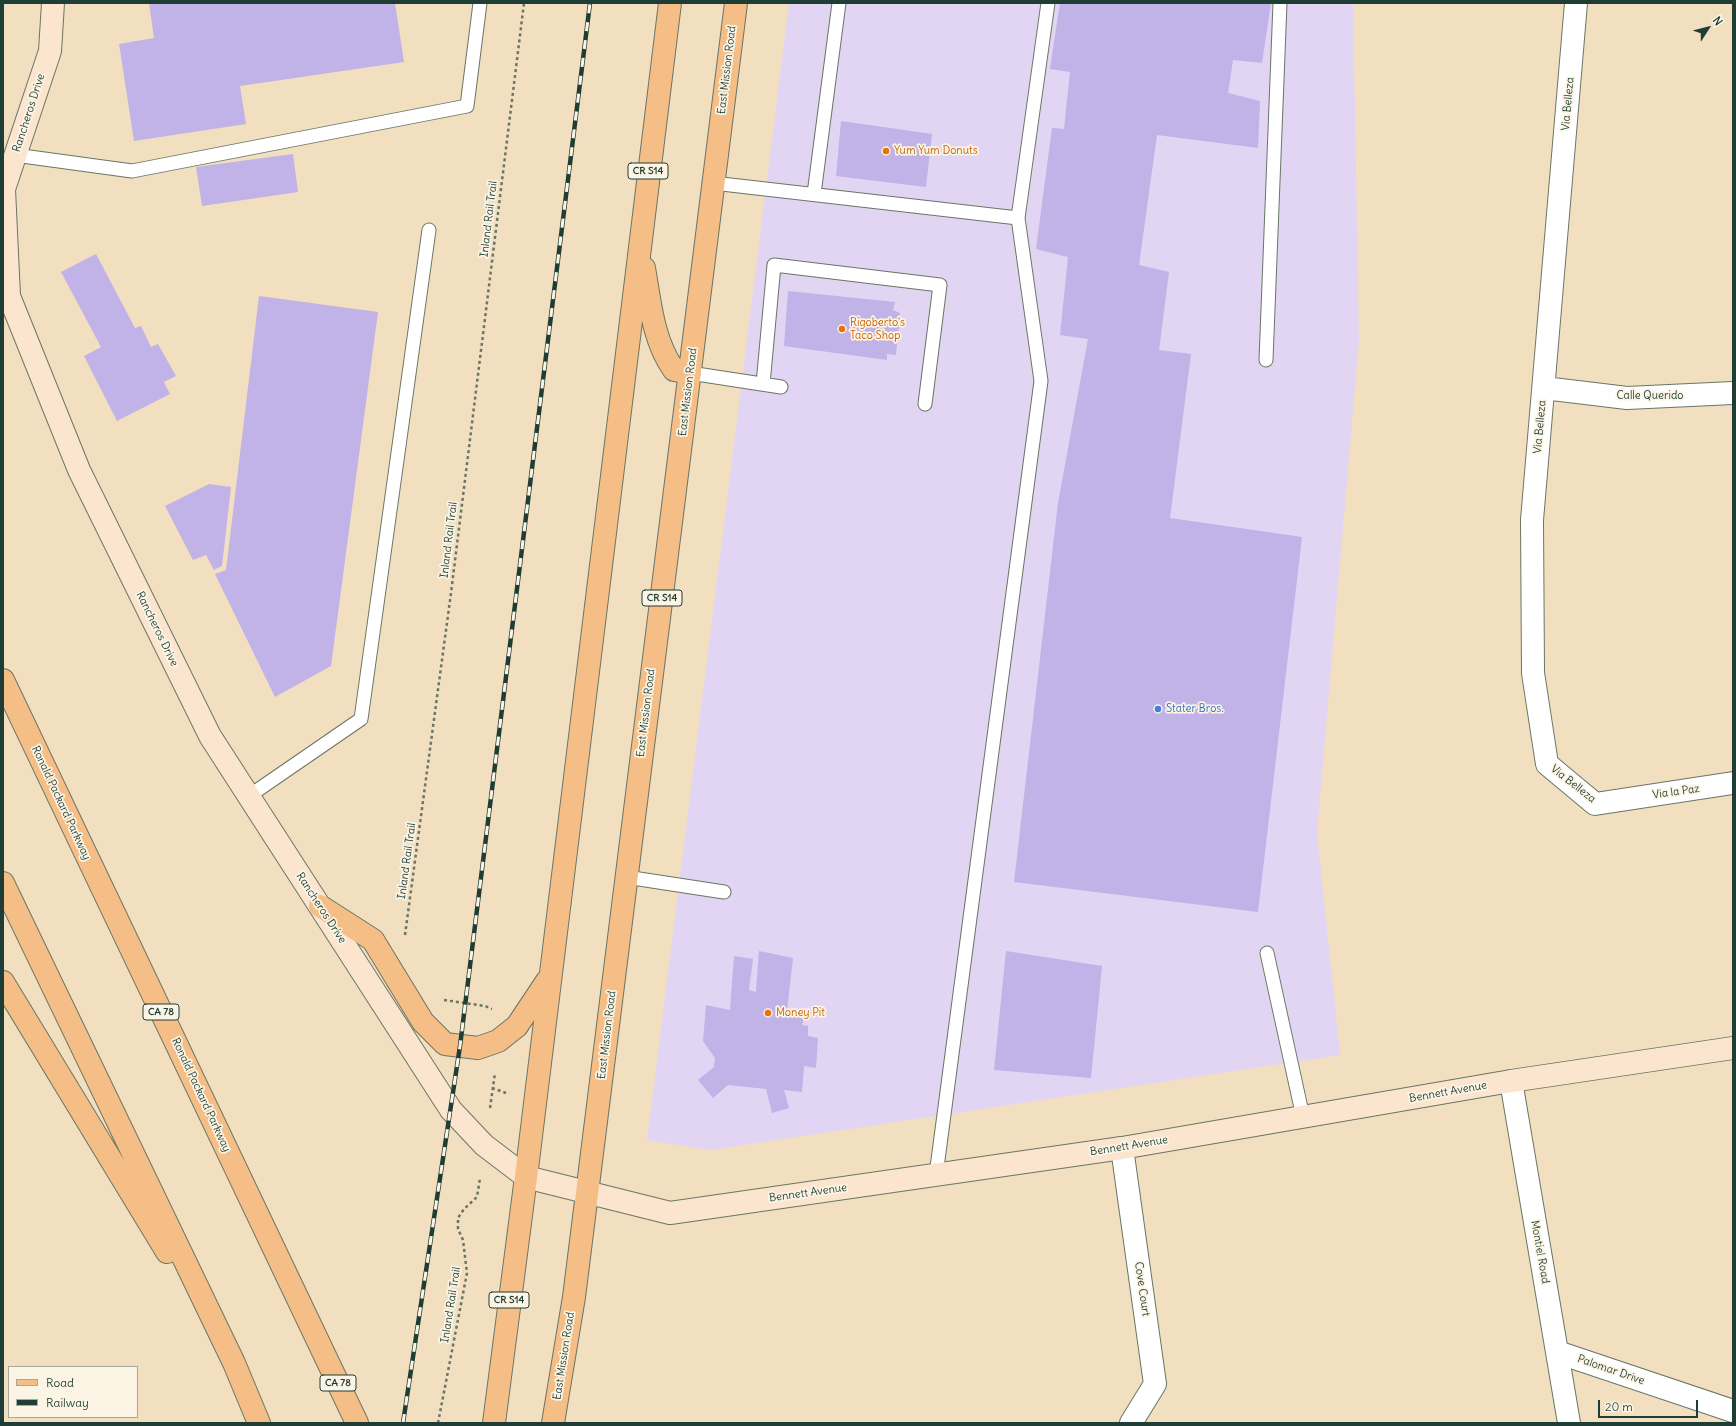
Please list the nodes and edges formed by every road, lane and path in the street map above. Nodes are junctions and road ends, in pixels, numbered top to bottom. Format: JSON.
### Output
{"nodes":[{"id":1,"x":53,"y":3,"type":"edge"},
{"id":2,"x":480,"y":3,"type":"edge"},
{"id":3,"x":524,"y":3,"type":"edge"},
{"id":4,"x":670,"y":3,"type":"edge"},
{"id":5,"x":736,"y":3,"type":"edge"},
{"id":6,"x":839,"y":3,"type":"edge"},
{"id":7,"x":1048,"y":3,"type":"edge"},
{"id":8,"x":1280,"y":3,"type":"edge"},
{"id":9,"x":1576,"y":3,"type":"edge"},
{"id":10,"x":15,"y":155,"type":"junction"},
{"id":11,"x":713,"y":183,"type":"junction"},
{"id":12,"x":814,"y":194,"type":"junction"},
{"id":13,"x":1018,"y":218,"type":"junction"},
{"id":14,"x":428,"y":230,"type":"dead end"},
{"id":15,"x":639,"y":243,"type":"junction"},
{"id":16,"x":1266,"y":360,"type":"dead end"},
{"id":17,"x":690,"y":373,"type":"junction"},
{"id":18,"x":763,"y":384,"type":"junction"},
{"id":19,"x":781,"y":387,"type":"dead end"},
{"id":20,"x":1544,"y":388,"type":"junction"},
{"id":21,"x":1733,"y":393,"type":"edge"},
{"id":22,"x":925,"y":404,"type":"dead end"},
{"id":23,"x":3,"y":680,"type":"edge"},
{"id":24,"x":1733,"y":783,"type":"edge"},
{"id":25,"x":249,"y":796,"type":"junction"},
{"id":26,"x":1618,"y":800,"type":"joint"},
{"id":27,"x":626,"y":877,"type":"junction"},
{"id":28,"x":3,"y":883,"type":"edge"},
{"id":29,"x":724,"y":892,"type":"dead end"},
{"id":30,"x":320,"y":906,"type":"junction"},
{"id":31,"x":404,"y":939,"type":"dead end"},
{"id":32,"x":1268,"y":952,"type":"dead end"},
{"id":33,"x":549,"y":979,"type":"junction"},
{"id":34,"x":3,"y":982,"type":"edge"},
{"id":35,"x":437,"y":998,"type":"dead end"},
{"id":36,"x":495,"y":1010,"type":"dead end"},
{"id":37,"x":1733,"y":1048,"type":"edge"},
{"id":38,"x":496,"y":1067,"type":"dead end"},
{"id":39,"x":1511,"y":1081,"type":"junction"},
{"id":40,"x":492,"y":1088,"type":"junction"},
{"id":41,"x":506,"y":1093,"type":"dead end"},
{"id":42,"x":490,"y":1112,"type":"dead end"},
{"id":43,"x":1303,"y":1117,"type":"junction"},
{"id":44,"x":1122,"y":1148,"type":"junction"},
{"id":45,"x":936,"y":1175,"type":"junction"},
{"id":46,"x":526,"y":1177,"type":"junction"},
{"id":47,"x":587,"y":1192,"type":"junction"},
{"id":48,"x":477,"y":1197,"type":"dead end"},
{"id":49,"x":1557,"y":1352,"type":"junction"},
{"id":50,"x":234,"y":1363,"type":"junction"},
{"id":51,"x":1733,"y":1411,"type":"edge"},
{"id":52,"x":259,"y":1423,"type":"edge"},
{"id":53,"x":357,"y":1423,"type":"edge"},
{"id":54,"x":438,"y":1423,"type":"edge"},
{"id":55,"x":494,"y":1423,"type":"edge"},
{"id":56,"x":553,"y":1423,"type":"edge"},
{"id":57,"x":1131,"y":1423,"type":"edge"},
{"id":58,"x":1569,"y":1423,"type":"edge"}],
"edges":[{"from":1,"to":10,"type":"street","name":"Rancheros Drive"},
{"from":2,"to":10,"type":"lane"},
{"from":3,"to":31,"type":"path","name":"Inland Rail Trail"},
{"from":4,"to":15,"type":"main road","number":"CR S14"},
{"from":5,"to":11,"type":"main road","name":"East Mission Road","number":"CR S14"},
{"from":6,"to":12,"type":"lane"},
{"from":7,"to":13,"type":"lane"},
{"from":8,"to":16,"type":"lane"},
{"from":9,"to":20,"type":"street","name":"Via Belleza"},
{"from":10,"to":25,"type":"street","name":"Rancheros Drive"},
{"from":11,"to":12,"type":"lane"},
{"from":11,"to":17,"type":"main road","name":"East Mission Road","number":"CR S14"},
{"from":12,"to":13,"type":"lane"},
{"from":13,"to":45,"type":"lane"},
{"from":14,"to":25,"type":"lane"},
{"from":15,"to":17,"type":"main road"},
{"from":15,"to":33,"type":"main road","number":"CR S14"},
{"from":17,"to":18,"type":"lane"},
{"from":17,"to":27,"type":"main road","name":"East Mission Road","number":"CR S14"},
{"from":18,"to":19,"type":"lane"},
{"from":18,"to":22,"type":"lane"},
{"from":20,"to":21,"type":"street","name":"Calle Querido"},
{"from":20,"to":26,"type":"street","name":"Via Belleza"},
{"from":23,"to":53,"type":"main road","name":"Ronald Packard Parkway","number":"CA 78"},
{"from":24,"to":26,"type":"street","name":"Via la Paz"},
{"from":25,"to":30,"type":"street","name":"Rancheros Drive"},
{"from":27,"to":29,"type":"lane"},
{"from":27,"to":47,"type":"main road","name":"East Mission Road","number":"CR S14"},
{"from":28,"to":50,"type":"main road"},
{"from":30,"to":33,"type":"main road"},
{"from":30,"to":46,"type":"street","name":"Rancheros Drive"},
{"from":32,"to":43,"type":"lane"},
{"from":33,"to":46,"type":"main road","number":"CR S14"},
{"from":34,"to":50,"type":"main road"},
{"from":35,"to":36,"type":"path"},
{"from":37,"to":39,"type":"street","name":"Bennett Avenue"},
{"from":38,"to":40,"type":"path"},
{"from":39,"to":43,"type":"street","name":"Bennett Avenue"},
{"from":39,"to":49,"type":"street","name":"Montiel Road"},
{"from":40,"to":41,"type":"path"},
{"from":40,"to":42,"type":"path"},
{"from":43,"to":44,"type":"street","name":"Bennett Avenue"},
{"from":44,"to":45,"type":"street","name":"Bennett Avenue"},
{"from":44,"to":57,"type":"street","name":"Cove Court"},
{"from":45,"to":47,"type":"street","name":"Bennett Avenue"},
{"from":46,"to":47,"type":"street","name":"Bennett Avenue"},
{"from":46,"to":55,"type":"main road","number":"CR S14"},
{"from":47,"to":56,"type":"main road","name":"East Mission Road","number":"CR S14"},
{"from":48,"to":54,"type":"path","name":"Inland Rail Trail"},
{"from":49,"to":51,"type":"street","name":"Palomar Drive"},
{"from":49,"to":58,"type":"street","name":"Montiel Road"},
{"from":50,"to":52,"type":"main road"}]}
